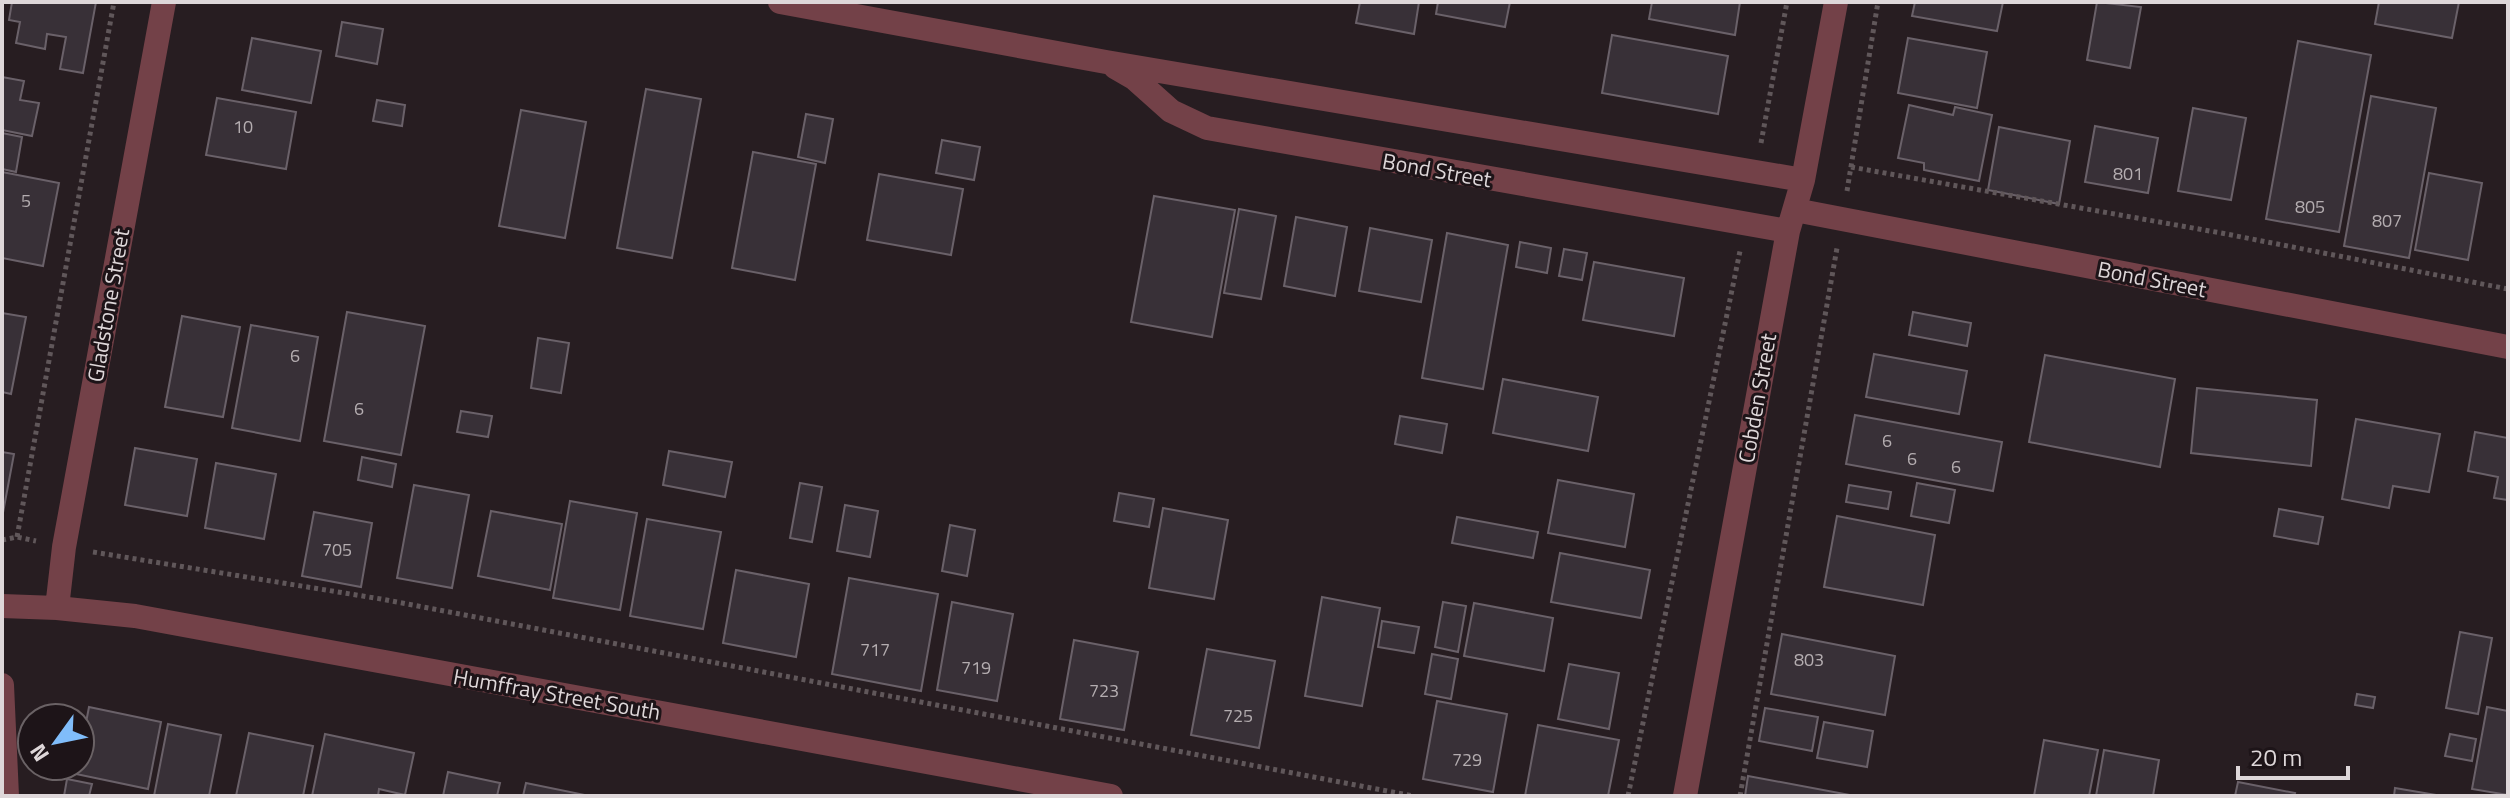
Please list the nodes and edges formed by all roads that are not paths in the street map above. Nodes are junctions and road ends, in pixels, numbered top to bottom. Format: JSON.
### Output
{"nodes":[{"id":1,"x":164,"y":2,"type":"edge"},
{"id":2,"x":780,"y":2,"type":"edge"},
{"id":3,"x":1836,"y":2,"type":"edge"},
{"id":4,"x":1106,"y":62,"type":"junction"},
{"id":5,"x":1803,"y":180,"type":"junction"},
{"id":6,"x":1792,"y":221,"type":"junction"},
{"id":7,"x":2508,"y":347,"type":"edge"},
{"id":8,"x":2,"y":606,"type":"edge"},
{"id":9,"x":57,"y":608,"type":"junction"},
{"id":10,"x":2,"y":685,"type":"edge"},
{"id":11,"x":7,"y":796,"type":"edge"},
{"id":12,"x":1111,"y":796,"type":"edge"},
{"id":13,"x":1685,"y":796,"type":"edge"}],
"edges":[{"from":1,"to":9,"type":"street","name":"Gladstone Street"},
{"from":2,"to":4,"type":"street","name":"Bond Street"},
{"from":3,"to":5,"type":"street","name":"Cobden Street"},
{"from":4,"to":5,"type":"street","name":"Bond Street"},
{"from":4,"to":6,"type":"street","name":"Bond Street"},
{"from":5,"to":6,"type":"street","name":"Cobden Street"},
{"from":6,"to":7,"type":"street","name":"Bond Street"},
{"from":6,"to":13,"type":"street","name":"Cobden Street"},
{"from":8,"to":9,"type":"street","name":"Humffray Street South"},
{"from":9,"to":12,"type":"street","name":"Humffray Street South"},
{"from":10,"to":11,"type":"street"}]}
